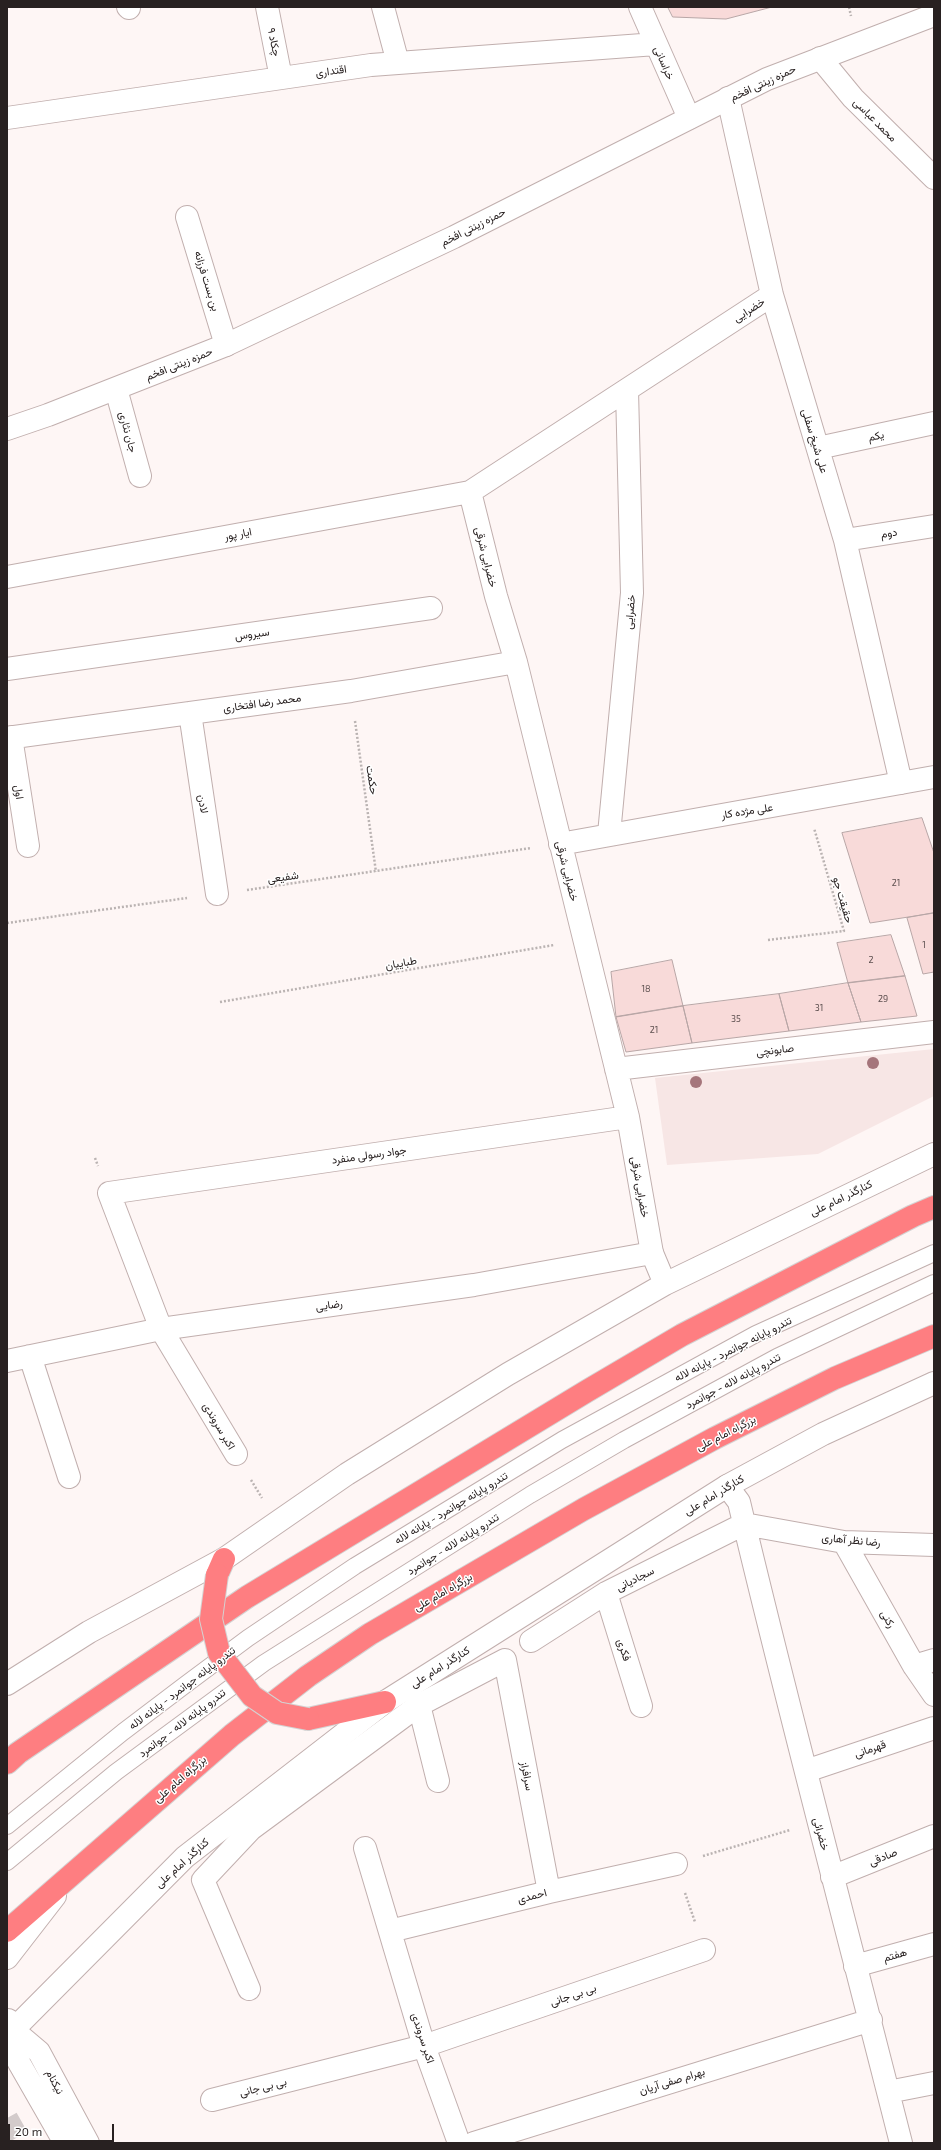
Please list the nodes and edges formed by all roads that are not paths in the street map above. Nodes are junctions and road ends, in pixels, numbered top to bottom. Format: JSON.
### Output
{"nodes":[{"id":1,"x":267,"y":7,"type":"edge"},
{"id":2,"x":383,"y":7,"type":"edge"},
{"id":3,"x":640,"y":7,"type":"edge"},
{"id":4,"x":934,"y":15,"type":"edge"},
{"id":5,"x":656,"y":44,"type":"junction"},
{"id":6,"x":820,"y":58,"type":"junction"},
{"id":7,"x":398,"y":63,"type":"junction"},
{"id":8,"x":281,"y":78,"type":"junction"},
{"id":9,"x":728,"y":98,"type":"junction"},
{"id":10,"x":7,"y":118,"type":"edge"},
{"id":11,"x":689,"y":118,"type":"junction"},
{"id":12,"x":934,"y":178,"type":"edge"},
{"id":13,"x":187,"y":217,"type":"dead end"},
{"id":14,"x":772,"y":295,"type":"junction"},
{"id":15,"x":226,"y":345,"type":"junction"},
{"id":16,"x":116,"y":389,"type":"junction"},
{"id":17,"x":627,"y":390,"type":"junction"},
{"id":18,"x":934,"y":423,"type":"edge"},
{"id":19,"x":7,"y":428,"type":"edge"},
{"id":20,"x":818,"y":448,"type":"junction"},
{"id":21,"x":140,"y":476,"type":"dead end"},
{"id":22,"x":470,"y":492,"type":"junction"},
{"id":23,"x":934,"y":526,"type":"edge"},
{"id":24,"x":845,"y":540,"type":"junction"},
{"id":25,"x":7,"y":577,"type":"edge"},
{"id":26,"x":431,"y":608,"type":"dead end"},
{"id":27,"x":516,"y":662,"type":"junction"},
{"id":28,"x":7,"y":669,"type":"edge"},
{"id":29,"x":190,"y":713,"type":"junction"},
{"id":30,"x":9,"y":738,"type":"edge"},
{"id":31,"x":934,"y":777,"type":"edge"},
{"id":32,"x":902,"y":783,"type":"junction"},
{"id":33,"x":609,"y":834,"type":"junction"},
{"id":34,"x":560,"y":844,"type":"junction"},
{"id":35,"x":28,"y":846,"type":"dead end"},
{"id":36,"x":217,"y":894,"type":"road end"},
{"id":37,"x":934,"y":1032,"type":"edge"},
{"id":38,"x":616,"y":1069,"type":"junction"},
{"id":39,"x":628,"y":1118,"type":"junction"},
{"id":40,"x":934,"y":1154,"type":"edge"},
{"id":41,"x":109,"y":1193,"type":"joint"},
{"id":42,"x":934,"y":1207,"type":"edge"},
{"id":43,"x":934,"y":1253,"type":"edge"},
{"id":44,"x":652,"y":1254,"type":"junction"},
{"id":45,"x":934,"y":1283,"type":"edge"},
{"id":46,"x":665,"y":1284,"type":"junction"},
{"id":47,"x":161,"y":1329,"type":"junction"},
{"id":48,"x":934,"y":1336,"type":"edge"},
{"id":49,"x":30,"y":1356,"type":"junction"},
{"id":50,"x":7,"y":1361,"type":"edge"},
{"id":51,"x":934,"y":1383,"type":"edge"},
{"id":52,"x":236,"y":1454,"type":"road end"},
{"id":53,"x":69,"y":1477,"type":"dead end"},
{"id":54,"x":727,"y":1486,"type":"junction"},
{"id":55,"x":744,"y":1524,"type":"junction"},
{"id":56,"x":844,"y":1542,"type":"junction"},
{"id":57,"x":934,"y":1545,"type":"edge"},
{"id":58,"x":221,"y":1567,"type":"junction"},
{"id":59,"x":606,"y":1594,"type":"junction"},
{"id":60,"x":531,"y":1641,"type":"dead end"},
{"id":61,"x":924,"y":1663,"type":"edge"},
{"id":62,"x":7,"y":1684,"type":"edge"},
{"id":63,"x":934,"y":1695,"type":"edge"},
{"id":64,"x":385,"y":1702,"type":"junction"},
{"id":65,"x":419,"y":1706,"type":"junction"},
{"id":66,"x":642,"y":1706,"type":"dead end"},
{"id":67,"x":934,"y":1728,"type":"edge"},
{"id":68,"x":11,"y":1757,"type":"edge"},
{"id":69,"x":806,"y":1771,"type":"junction"},
{"id":70,"x":438,"y":1781,"type":"dead end"},
{"id":71,"x":7,"y":1826,"type":"edge"},
{"id":72,"x":934,"y":1836,"type":"edge"},
{"id":73,"x":365,"y":1848,"type":"dead end"},
{"id":74,"x":7,"y":1862,"type":"edge"},
{"id":75,"x":676,"y":1864,"type":"road end"},
{"id":76,"x":76,"y":1870,"type":"junction"},
{"id":77,"x":832,"y":1877,"type":"junction"},
{"id":78,"x":549,"y":1892,"type":"junction"},
{"id":79,"x":7,"y":1931,"type":"edge"},
{"id":80,"x":390,"y":1931,"type":"junction"},
{"id":81,"x":934,"y":1944,"type":"edge"},
{"id":82,"x":704,"y":1950,"type":"road end"},
{"id":83,"x":7,"y":1958,"type":"edge"},
{"id":84,"x":855,"y":1966,"type":"junction"},
{"id":85,"x":248,"y":1989,"type":"dead end"},
{"id":86,"x":871,"y":2020,"type":"junction"},
{"id":87,"x":9,"y":2028,"type":"edge"},
{"id":88,"x":424,"y":2046,"type":"junction"},
{"id":89,"x":934,"y":2083,"type":"edge"},
{"id":90,"x":888,"y":2092,"type":"junction"},
{"id":91,"x":212,"y":2100,"type":"dead end"},
{"id":92,"x":65,"y":2143,"type":"edge"},
{"id":93,"x":88,"y":2143,"type":"edge"},
{"id":94,"x":459,"y":2143,"type":"edge"},
{"id":95,"x":474,"y":2143,"type":"edge"},
{"id":96,"x":901,"y":2143,"type":"edge"}],
"edges":[{"from":1,"to":8,"type":"street","name":"چکاد ۹"},
{"from":2,"to":7,"type":"street"},
{"from":3,"to":5,"type":"street","name":"خراسانی"},
{"from":4,"to":6,"type":"street","name":"حمزه زینتی افخم"},
{"from":5,"to":7,"type":"street","name":"اقتداری"},
{"from":5,"to":11,"type":"street","name":"خراسانی"},
{"from":6,"to":9,"type":"street","name":"حمزه زینتی افخم"},
{"from":6,"to":12,"type":"street","name":"محمد عباسی"},
{"from":7,"to":8,"type":"street","name":"اقتداری"},
{"from":8,"to":10,"type":"street","name":"اقتداری"},
{"from":9,"to":11,"type":"street","name":"حمزه زینتی افخم"},
{"from":9,"to":14,"type":"street","name":"علی شیخ سفلی"},
{"from":11,"to":15,"type":"street","name":"حمزه زینتی افخم"},
{"from":13,"to":15,"type":"street","name":"بن بست فرزانه"},
{"from":14,"to":17,"type":"street","name":"خضرایی"},
{"from":14,"to":20,"type":"street","name":"علی شیخ سفلی"},
{"from":15,"to":16,"type":"street","name":"حمزه زینتی افخم"},
{"from":16,"to":19,"type":"street","name":"حمزه زینتی افخم"},
{"from":16,"to":21,"type":"street","name":"جان نثاری"},
{"from":17,"to":22,"type":"street","name":"خضرایی"},
{"from":17,"to":33,"type":"street","name":"خضرایی"},
{"from":18,"to":20,"type":"street","name":"یکم"},
{"from":20,"to":24,"type":"street","name":"علی شیخ سفلی"},
{"from":22,"to":25,"type":"street","name":"ایار پور"},
{"from":22,"to":27,"type":"street","name":"خضرایی شرقی"},
{"from":23,"to":24,"type":"street","name":"دوم"},
{"from":24,"to":32,"type":"street","name":"علی شیخ سفلی"},
{"from":26,"to":28,"type":"street","name":"سیروس"},
{"from":27,"to":29,"type":"street","name":"محمد رضا افتخاری"},
{"from":27,"to":34,"type":"street","name":"خضرایی شرقی"},
{"from":29,"to":30,"type":"street","name":"محمد رضا افتخاری"},
{"from":29,"to":36,"type":"street","name":"لادن"},
{"from":30,"to":35,"type":"street","name":"اول"},
{"from":31,"to":32,"type":"street","name":"علی مژده کار"},
{"from":32,"to":33,"type":"street","name":"علی مژده کار"},
{"from":33,"to":34,"type":"street","name":"علی مژده کار"},
{"from":34,"to":38,"type":"street","name":"خضرایی شرقی"},
{"from":37,"to":38,"type":"street","name":"صابونچی"},
{"from":38,"to":39,"type":"street","name":"خضرایی شرقی"},
{"from":39,"to":41,"type":"street","name":"جواد رسولی منفرد"},
{"from":39,"to":44,"type":"street","name":"خضرایی شرقی"},
{"from":40,"to":46,"type":"street","name":"کنارگذر امام علی"},
{"from":41,"to":47,"type":"street","name":"اکبر سروندی"},
{"from":42,"to":68,"type":"highway"},
{"from":43,"to":71,"type":"lane","name":"تندرو پایانه جوانمرد - پایانه لاله"},
{"from":44,"to":46,"type":"street","name":"خضرایی شرقی"},
{"from":44,"to":47,"type":"street","name":"رضایی"},
{"from":45,"to":74,"type":"lane","name":"تندرو پایانه لاله - جوانمرد"},
{"from":46,"to":58,"type":"street","name":"کنارگذر امام علی"},
{"from":47,"to":49,"type":"street","name":"رضایی"},
{"from":47,"to":52,"type":"street","name":"اکبر سروندی"},
{"from":48,"to":76,"type":"highway","name":"بزرگراه امام علی"},
{"from":49,"to":50,"type":"street","name":"رضایی"},
{"from":49,"to":53,"type":"street"},
{"from":51,"to":54,"type":"street","name":"کنارگذر امام علی"},
{"from":54,"to":55,"type":"street","name":"خضرائی"},
{"from":54,"to":64,"type":"street","name":"کنارگذر امام علی"},
{"from":55,"to":56,"type":"street","name":"رضا نظر آهاری"},
{"from":55,"to":59,"type":"street","name":"سجادیانی"},
{"from":55,"to":69,"type":"street","name":"خضرائی"},
{"from":56,"to":57,"type":"street","name":"رضا نظر آهاری"},
{"from":56,"to":61,"type":"street","name":"رکنی"},
{"from":58,"to":62,"type":"street","name":"کنارگذر امام علی"},
{"from":58,"to":64,"type":"highway","bridge":true},
{"from":59,"to":60,"type":"street","name":"سجادیانی"},
{"from":59,"to":66,"type":"street","name":"فکری"},
{"from":61,"to":63,"type":"street","name":"رکنی"},
{"from":64,"to":87,"type":"street","name":"کنارگذر امام علی"},
{"from":65,"to":70,"type":"street"},
{"from":65,"to":78,"type":"street","name":"سرافراز"},
{"from":65,"to":85,"type":"street"},
{"from":67,"to":69,"type":"street","name":"قهرمانی"},
{"from":69,"to":77,"type":"street","name":"خضرائی"},
{"from":72,"to":77,"type":"street","name":"صادقی"},
{"from":73,"to":80,"type":"street","name":"اکبر سروندی"},
{"from":75,"to":78,"type":"street","name":"احمدی"},
{"from":76,"to":79,"type":"highway","name":"بزرگراه امام علی"},
{"from":76,"to":83,"type":"street"},
{"from":77,"to":84,"type":"street","name":"خضرائی"},
{"from":78,"to":80,"type":"street","name":"احمدی"},
{"from":80,"to":88,"type":"street","name":"اکبر سروندی"},
{"from":81,"to":84,"type":"street","name":"هفتم"},
{"from":82,"to":88,"type":"street","name":"بی بی جانی"},
{"from":84,"to":86,"type":"street","name":"خضرائی"},
{"from":86,"to":90,"type":"street","name":"خضرائی"},
{"from":86,"to":95,"type":"street","name":"بهرام صفی آریان"},
{"from":87,"to":92,"type":"street","name":"نیکنام"},
{"from":87,"to":93,"type":"street","name":"نیکنام"},
{"from":88,"to":91,"type":"street","name":"بی بی جانی"},
{"from":88,"to":94,"type":"street","name":"اکبر سروندی"},
{"from":89,"to":90,"type":"street"},
{"from":90,"to":96,"type":"street","name":"خضرائی"}]}
